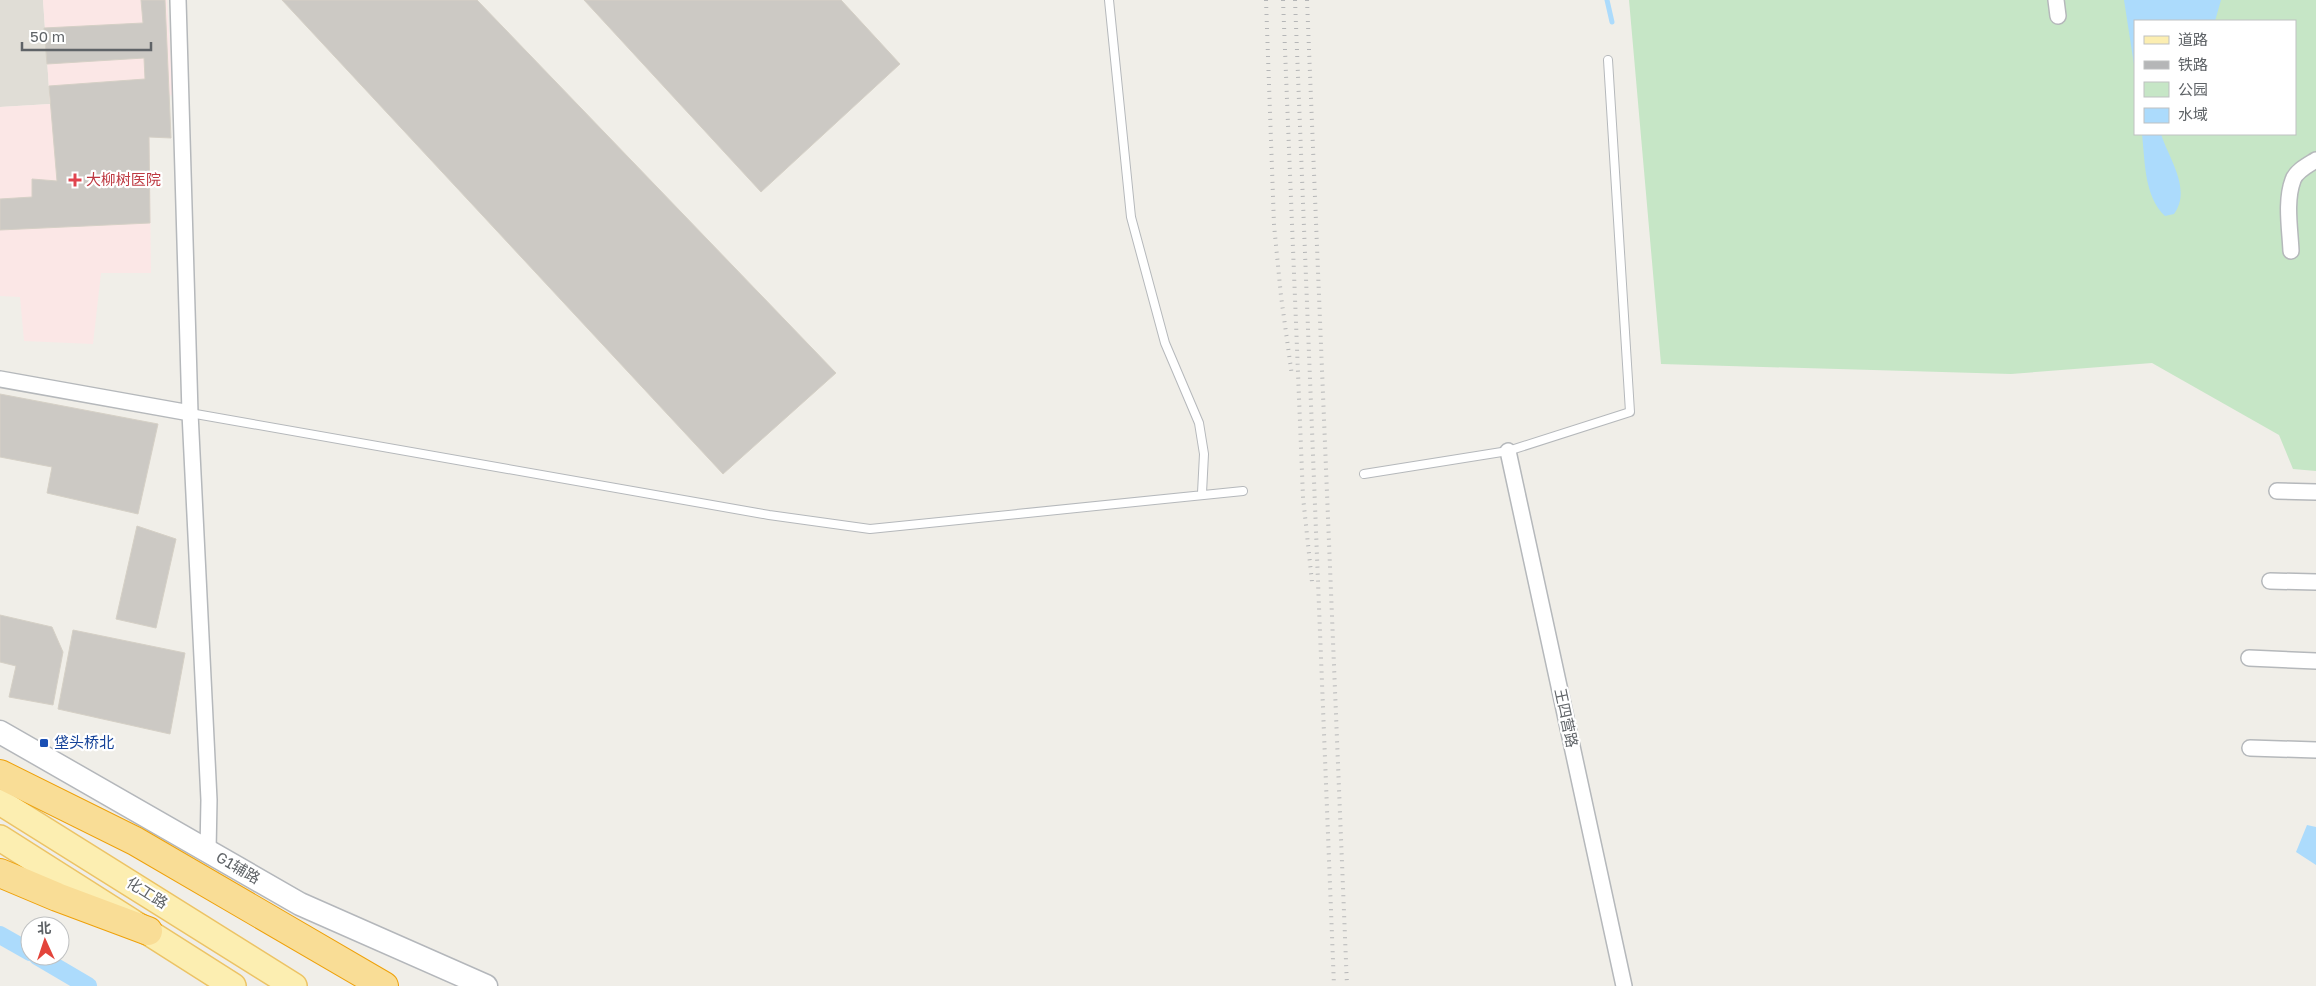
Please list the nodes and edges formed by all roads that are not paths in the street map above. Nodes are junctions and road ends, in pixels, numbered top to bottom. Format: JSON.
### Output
{"nodes":[{"id":1,"x":178,"y":0,"type":"edge"},
{"id":2,"x":1109,"y":0,"type":"edge"},
{"id":3,"x":2056,"y":0,"type":"edge"},
{"id":4,"x":2058,"y":16,"type":"dead end"},
{"id":5,"x":1608,"y":60,"type":"dead end"},
{"id":6,"x":2316,"y":160,"type":"edge"},
{"id":7,"x":2292,"y":251,"type":"dead end"},
{"id":8,"x":0,"y":379,"type":"edge"},
{"id":9,"x":190,"y":412,"type":"junction"},
{"id":10,"x":1508,"y":450,"type":"junction"},
{"id":11,"x":1364,"y":474,"type":"dead end"},
{"id":12,"x":1243,"y":491,"type":"dead end"},
{"id":13,"x":2276,"y":491,"type":"dead end"},
{"id":14,"x":2316,"y":492,"type":"edge"},
{"id":15,"x":1202,"y":493,"type":"junction"},
{"id":16,"x":2270,"y":581,"type":"dead end"},
{"id":17,"x":2316,"y":582,"type":"edge"},
{"id":18,"x":2249,"y":658,"type":"dead end"},
{"id":19,"x":2316,"y":661,"type":"edge"},
{"id":20,"x":0,"y":732,"type":"edge"},
{"id":21,"x":2250,"y":748,"type":"dead end"},
{"id":22,"x":2316,"y":750,"type":"edge"},
{"id":23,"x":0,"y":774,"type":"edge"},
{"id":24,"x":0,"y":802,"type":"edge"},
{"id":25,"x":0,"y":838,"type":"edge"},
{"id":26,"x":208,"y":851,"type":"junction"},
{"id":27,"x":0,"y":873,"type":"edge"},
{"id":28,"x":148,"y":931,"type":"junction"},
{"id":29,"x":233,"y":986,"type":"edge"},
{"id":30,"x":294,"y":986,"type":"edge"},
{"id":31,"x":384,"y":986,"type":"edge"},
{"id":32,"x":486,"y":986,"type":"edge"},
{"id":33,"x":1624,"y":986,"type":"edge"}],
"edges":[{"from":1,"to":9,"type":"street"},
{"from":2,"to":15,"type":"lane"},
{"from":3,"to":4,"type":"street"},
{"from":5,"to":10,"type":"lane"},
{"from":6,"to":7,"type":"street"},
{"from":8,"to":9,"type":"street"},
{"from":9,"to":15,"type":"lane"},
{"from":9,"to":26,"type":"street"},
{"from":10,"to":11,"type":"lane"},
{"from":10,"to":33,"type":"street","name":"王四营路"},
{"from":12,"to":15,"type":"lane"},
{"from":13,"to":14,"type":"street"},
{"from":16,"to":17,"type":"street"},
{"from":18,"to":19,"type":"street"},
{"from":20,"to":26,"type":"main road","name":"G1辅路"},
{"from":21,"to":22,"type":"street"},
{"from":23,"to":31,"type":"highway"},
{"from":24,"to":30,"type":"main road","name":"化工路"},
{"from":25,"to":28,"type":"main road","name":"化工路"},
{"from":26,"to":32,"type":"main road","name":"G1辅路"},
{"from":27,"to":28,"type":"highway"},
{"from":28,"to":29,"type":"main road","name":"化工路"}]}
